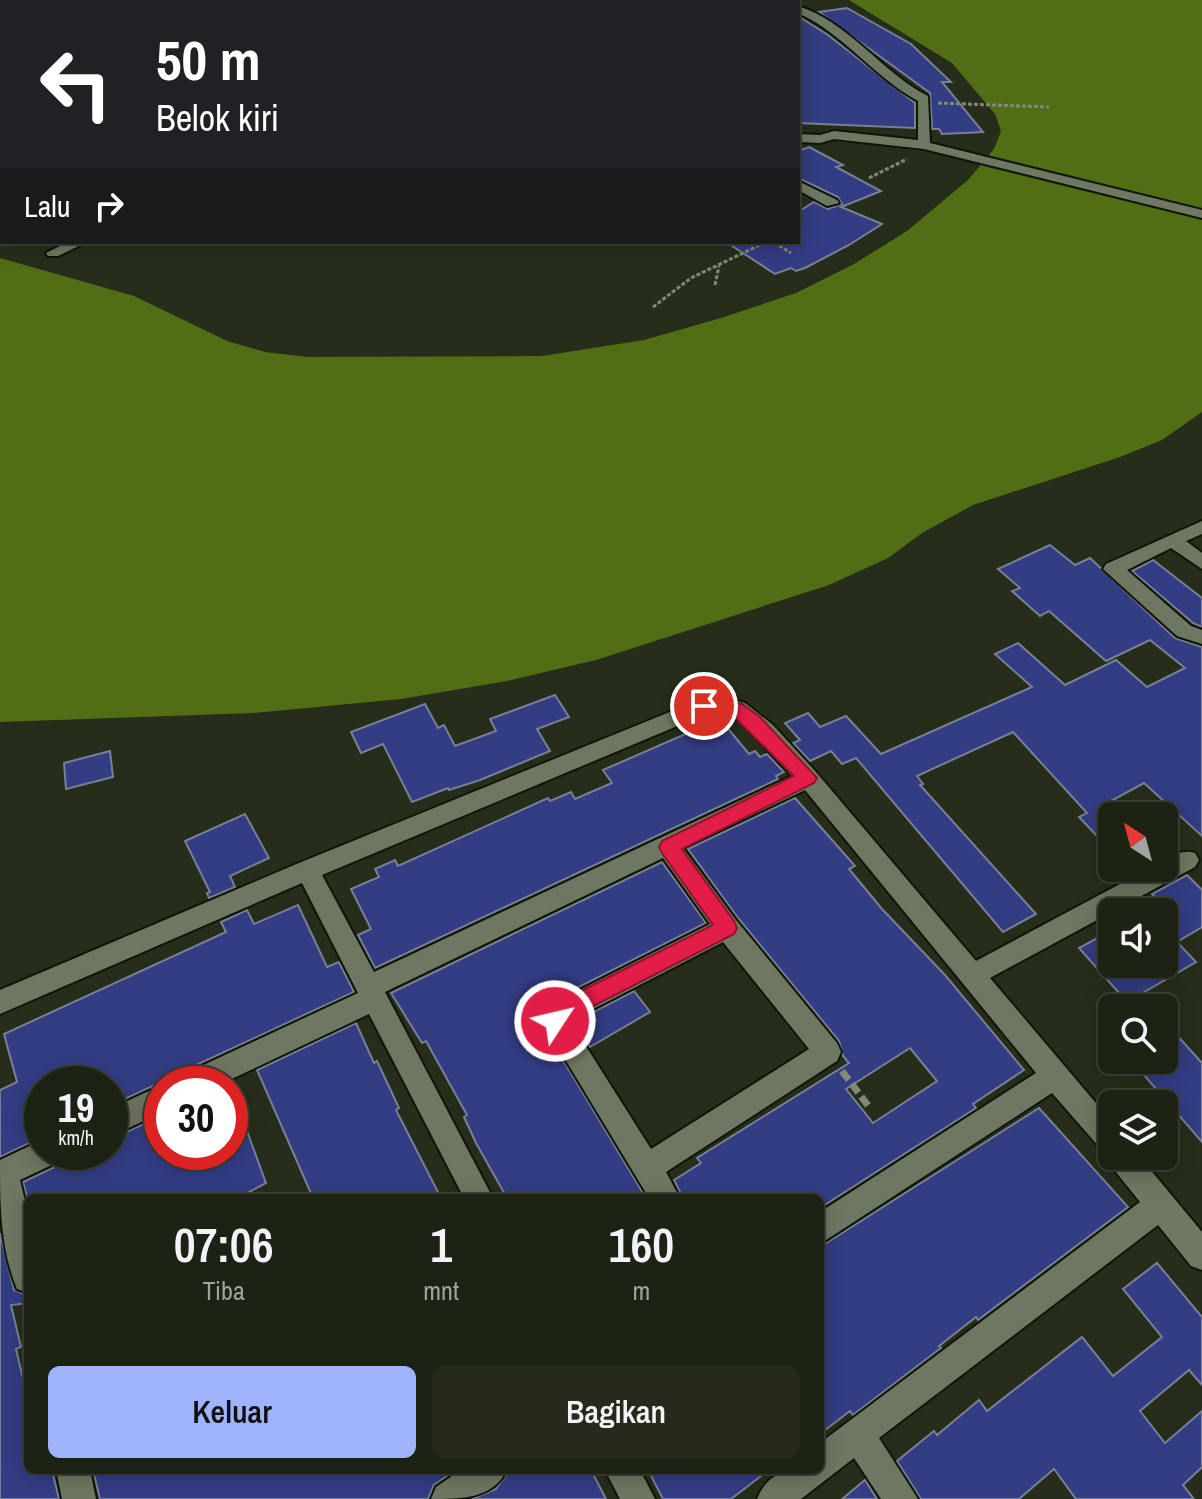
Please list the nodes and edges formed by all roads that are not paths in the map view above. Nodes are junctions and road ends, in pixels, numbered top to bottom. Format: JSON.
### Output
{"nodes":[{"id":1,"x":803,"y":11,"type":"edge"},
{"id":2,"x":800,"y":138,"type":"edge"},
{"id":3,"x":924,"y":145,"type":"junction"},
{"id":4,"x":800,"y":186,"type":"edge"},
{"id":5,"x":832,"y":203,"type":"dead end"},
{"id":6,"x":1202,"y":214,"type":"edge"},
{"id":7,"x":75,"y":244,"type":"edge"},
{"id":8,"x":53,"y":253,"type":"dead end"},
{"id":9,"x":1202,"y":527,"type":"edge"},
{"id":10,"x":1164,"y":543,"type":"junction"},
{"id":11,"x":1202,"y":563,"type":"edge"},
{"id":12,"x":1202,"y":581,"type":"edge"},
{"id":13,"x":1202,"y":637,"type":"edge"},
{"id":14,"x":808,"y":778,"type":"junction"},
{"id":15,"x":669,"y":847,"type":"junction"},
{"id":16,"x":1187,"y":860,"type":"dead end"},
{"id":17,"x":307,"y":870,"type":"junction"},
{"id":18,"x":727,"y":928,"type":"junction"},
{"id":19,"x":973,"y":975,"type":"junction"},
{"id":20,"x":372,"y":993,"type":"junction"},
{"id":21,"x":0,"y":1002,"type":"edge"},
{"id":22,"x":228,"y":1066,"type":"edge"},
{"id":23,"x":1057,"y":1074,"type":"junction"},
{"id":24,"x":1098,"y":1126,"type":"edge"},
{"id":25,"x":24,"y":1163,"type":"edge"},
{"id":26,"x":648,"y":1167,"type":"junction"},
{"id":27,"x":1132,"y":1170,"type":"edge"},
{"id":28,"x":2,"y":1174,"type":"edge"},
{"id":29,"x":477,"y":1194,"type":"edge"},
{"id":30,"x":664,"y":1194,"type":"edge"},
{"id":31,"x":1160,"y":1205,"type":"junction"},
{"id":32,"x":824,"y":1226,"type":"edge"},
{"id":33,"x":1202,"y":1255,"type":"edge"},
{"id":34,"x":24,"y":1262,"type":"edge"},
{"id":35,"x":857,"y":1434,"type":"junction"},
{"id":36,"x":824,"y":1460,"type":"edge"},
{"id":37,"x":74,"y":1474,"type":"edge"},
{"id":38,"x":484,"y":1474,"type":"edge"},
{"id":39,"x":624,"y":1474,"type":"edge"},
{"id":40,"x":806,"y":1474,"type":"edge"},
{"id":41,"x":79,"y":1499,"type":"edge"},
{"id":42,"x":448,"y":1499,"type":"edge"},
{"id":43,"x":638,"y":1499,"type":"edge"},
{"id":44,"x":774,"y":1499,"type":"edge"},
{"id":45,"x":901,"y":1499,"type":"edge"}],
"edges":[{"from":1,"to":3,"type":"street"},
{"from":2,"to":3,"type":"street"},
{"from":3,"to":6,"type":"street"},
{"from":4,"to":5,"type":"street"},
{"from":7,"to":8,"type":"street"},
{"from":9,"to":10,"type":"street"},
{"from":10,"to":11,"type":"street"},
{"from":10,"to":12,"type":"street"},
{"from":10,"to":13,"type":"street"},
{"from":14,"to":15,"type":"street"},
{"from":14,"to":17,"type":"street"},
{"from":14,"to":19,"type":"street"},
{"from":15,"to":18,"type":"street"},
{"from":15,"to":20,"type":"street"},
{"from":16,"to":19,"type":"street"},
{"from":17,"to":20,"type":"street"},
{"from":17,"to":21,"type":"street"},
{"from":18,"to":26,"type":"street"},
{"from":18,"to":26,"type":"street"},
{"from":19,"to":23,"type":"street"},
{"from":20,"to":22,"type":"street"},
{"from":20,"to":29,"type":"street"},
{"from":23,"to":24,"type":"street"},
{"from":23,"to":32,"type":"street"},
{"from":25,"to":28,"type":"street"},
{"from":26,"to":30,"type":"street"},
{"from":27,"to":31,"type":"street"},
{"from":28,"to":34,"type":"street"},
{"from":31,"to":33,"type":"street"},
{"from":31,"to":35,"type":"street"},
{"from":35,"to":36,"type":"street"},
{"from":35,"to":45,"type":"street"},
{"from":37,"to":41,"type":"street"},
{"from":38,"to":42,"type":"street"},
{"from":39,"to":43,"type":"street"},
{"from":40,"to":44,"type":"street"}]}
